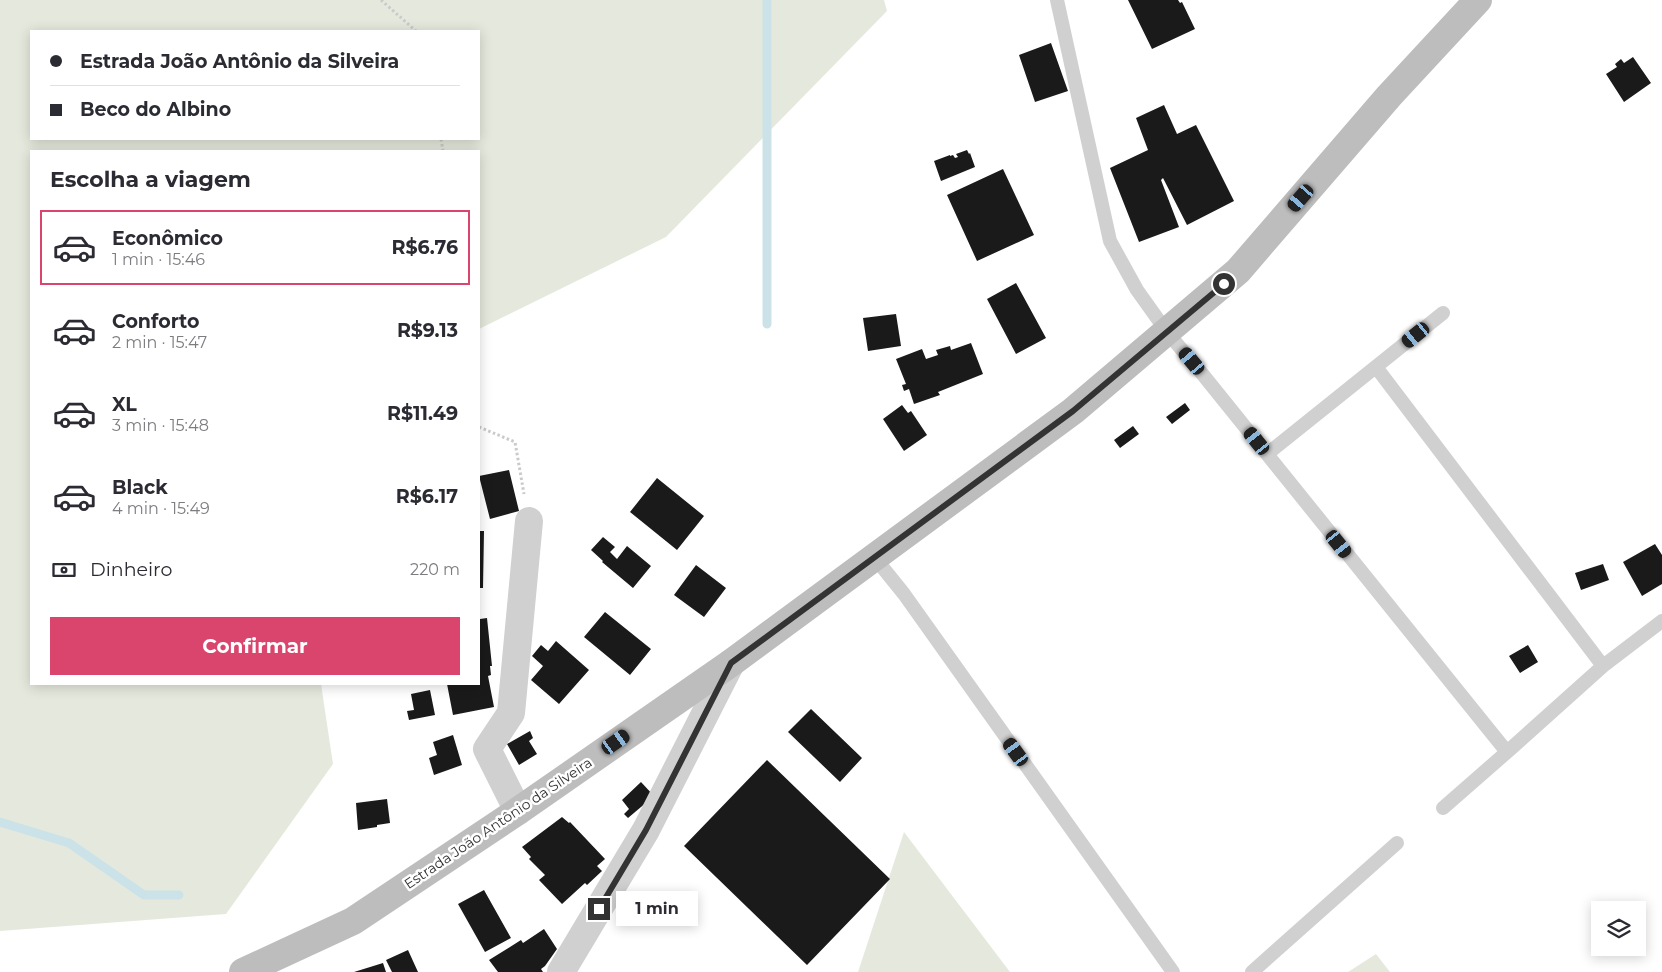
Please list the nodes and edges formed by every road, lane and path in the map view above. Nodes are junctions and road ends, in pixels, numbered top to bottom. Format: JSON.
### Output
{"nodes":[{"id":1,"x":381,"y":0,"type":"edge"},
{"id":2,"x":1057,"y":0,"type":"edge"},
{"id":3,"x":1478,"y":0,"type":"edge"},
{"id":4,"x":415,"y":30,"type":"edge"},
{"id":5,"x":1443,"y":313,"type":"dead end"},
{"id":6,"x":1167,"y":332,"type":"junction"},
{"id":7,"x":1376,"y":367,"type":"junction"},
{"id":8,"x":480,"y":427,"type":"edge"},
{"id":9,"x":1268,"y":454,"type":"junction"},
{"id":10,"x":529,"y":521,"type":"joint"},
{"id":11,"x":875,"y":558,"type":"junction"},
{"id":12,"x":1662,"y":621,"type":"edge"},
{"id":13,"x":731,"y":663,"type":"junction"},
{"id":14,"x":1603,"y":666,"type":"junction"},
{"id":15,"x":1507,"y":752,"type":"junction"},
{"id":16,"x":1443,"y":808,"type":"dead end"},
{"id":17,"x":518,"y":811,"type":"junction"},
{"id":18,"x":1397,"y":843,"type":"dead end"},
{"id":19,"x":243,"y":972,"type":"edge"},
{"id":20,"x":561,"y":972,"type":"edge"},
{"id":21,"x":1173,"y":972,"type":"edge"},
{"id":22,"x":1252,"y":972,"type":"edge"}],
"edges":[{"from":1,"to":4,"type":"path"},
{"from":2,"to":6,"type":"lane"},
{"from":3,"to":6,"type":"main road","name":"Estrada João Antônio da Silveira"},
{"from":5,"to":7,"type":"lane"},
{"from":6,"to":9,"type":"lane"},
{"from":6,"to":11,"type":"main road","name":"Estrada João Antônio da Silveira"},
{"from":7,"to":9,"type":"lane"},
{"from":7,"to":14,"type":"lane"},
{"from":8,"to":10,"type":"path"},
{"from":9,"to":15,"type":"lane"},
{"from":10,"to":17,"type":"street"},
{"from":11,"to":13,"type":"main road","name":"Estrada João Antônio da Silveira"},
{"from":11,"to":21,"type":"lane"},
{"from":12,"to":14,"type":"lane"},
{"from":13,"to":17,"type":"main road","name":"Estrada João Antônio da Silveira"},
{"from":13,"to":20,"type":"street"},
{"from":14,"to":15,"type":"lane"},
{"from":15,"to":16,"type":"lane"},
{"from":17,"to":19,"type":"main road","name":"Estrada João Antônio da Silveira"},
{"from":18,"to":22,"type":"lane"}]}
